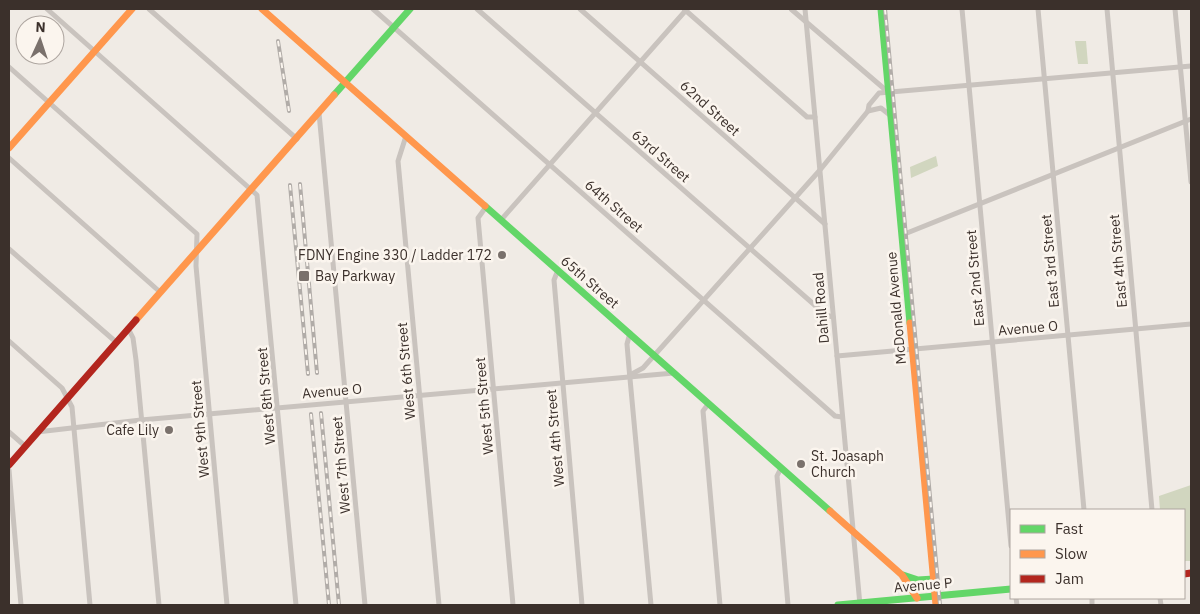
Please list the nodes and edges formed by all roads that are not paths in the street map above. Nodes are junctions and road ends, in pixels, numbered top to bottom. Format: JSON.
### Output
{"nodes":[{"id":1,"x":47,"y":9,"type":"edge"},
{"id":2,"x":132,"y":9,"type":"edge"},
{"id":3,"x":149,"y":9,"type":"edge"},
{"id":4,"x":262,"y":9,"type":"edge"},
{"id":5,"x":373,"y":9,"type":"edge"},
{"id":6,"x":410,"y":9,"type":"edge"},
{"id":7,"x":477,"y":9,"type":"edge"},
{"id":8,"x":580,"y":9,"type":"edge"},
{"id":9,"x":685,"y":9,"type":"edge"},
{"id":10,"x":791,"y":9,"type":"edge"},
{"id":11,"x":805,"y":9,"type":"edge"},
{"id":12,"x":881,"y":9,"type":"edge"},
{"id":13,"x":962,"y":9,"type":"edge"},
{"id":14,"x":1038,"y":9,"type":"edge"},
{"id":15,"x":1107,"y":9,"type":"edge"},
{"id":16,"x":1175,"y":9,"type":"edge"},
{"id":17,"x":806,"y":22,"type":"junction"},
{"id":18,"x":394,"y":27,"type":"junction"},
{"id":19,"x":95,"y":51,"type":"junction"},
{"id":20,"x":640,"y":62,"type":"junction"},
{"id":21,"x":1181,"y":66,"type":"junction"},
{"id":22,"x":1191,"y":66,"type":"edge"},
{"id":23,"x":9,"y":67,"type":"edge"},
{"id":24,"x":1112,"y":73,"type":"junction"},
{"id":25,"x":1044,"y":79,"type":"junction"},
{"id":26,"x":345,"y":82,"type":"junction"},
{"id":27,"x":969,"y":86,"type":"junction"},
{"id":28,"x":889,"y":92,"type":"junction"},
{"id":29,"x":49,"y":102,"type":"junction"},
{"id":30,"x":868,"y":110,"type":"junction"},
{"id":31,"x":320,"y":113,"type":"junction"},
{"id":32,"x":595,"y":113,"type":"junction"},
{"id":33,"x":891,"y":116,"type":"junction"},
{"id":34,"x":814,"y":117,"type":"junction"},
{"id":35,"x":1188,"y":120,"type":"edge"},
{"id":36,"x":406,"y":136,"type":"junction"},
{"id":37,"x":297,"y":139,"type":"junction"},
{"id":38,"x":9,"y":148,"type":"edge"},
{"id":39,"x":1119,"y":148,"type":"junction"},
{"id":40,"x":9,"y":158,"type":"edge"},
{"id":41,"x":550,"y":165,"type":"junction"},
{"id":42,"x":820,"y":170,"type":"junction"},
{"id":43,"x":1053,"y":173,"type":"junction"},
{"id":44,"x":1191,"y":182,"type":"edge"},
{"id":45,"x":251,"y":188,"type":"junction"},
{"id":46,"x":794,"y":198,"type":"junction"},
{"id":47,"x":980,"y":203,"type":"junction"},
{"id":48,"x":486,"y":207,"type":"junction"},
{"id":49,"x":501,"y":220,"type":"junction"},
{"id":50,"x":825,"y":224,"type":"junction"},
{"id":51,"x":902,"y":235,"type":"junction"},
{"id":52,"x":9,"y":249,"type":"edge"},
{"id":53,"x":749,"y":249,"type":"junction"},
{"id":54,"x":197,"y":250,"type":"junction"},
{"id":55,"x":558,"y":270,"type":"junction"},
{"id":56,"x":160,"y":292,"type":"junction"},
{"id":57,"x":704,"y":300,"type":"junction"},
{"id":58,"x":833,"y":317,"type":"junction"},
{"id":59,"x":1191,"y":324,"type":"edge"},
{"id":60,"x":128,"y":327,"type":"junction"},
{"id":61,"x":1136,"y":330,"type":"junction"},
{"id":62,"x":630,"y":334,"type":"junction"},
{"id":63,"x":1068,"y":336,"type":"junction"},
{"id":64,"x":9,"y":341,"type":"edge"},
{"id":65,"x":116,"y":342,"type":"junction"},
{"id":66,"x":993,"y":342,"type":"junction"},
{"id":67,"x":913,"y":350,"type":"junction"},
{"id":68,"x":655,"y":355,"type":"junction"},
{"id":69,"x":837,"y":356,"type":"junction"},
{"id":70,"x":674,"y":373,"type":"junction"},
{"id":71,"x":630,"y":375,"type":"junction"},
{"id":72,"x":561,"y":382,"type":"junction"},
{"id":73,"x":493,"y":388,"type":"junction"},
{"id":74,"x":420,"y":394,"type":"junction"},
{"id":75,"x":67,"y":398,"type":"junction"},
{"id":76,"x":346,"y":401,"type":"junction"},
{"id":77,"x":709,"y":403,"type":"junction"},
{"id":78,"x":278,"y":408,"type":"junction"},
{"id":79,"x":210,"y":414,"type":"junction"},
{"id":80,"x":842,"y":417,"type":"junction"},
{"id":81,"x":142,"y":420,"type":"junction"},
{"id":82,"x":74,"y":427,"type":"junction"},
{"id":83,"x":9,"y":432,"type":"edge"},
{"id":84,"x":37,"y":432,"type":"junction"},
{"id":85,"x":25,"y":446,"type":"junction"},
{"id":86,"x":9,"y":464,"type":"edge"},
{"id":87,"x":782,"y":468,"type":"junction"},
{"id":88,"x":9,"y":470,"type":"edge"},
{"id":89,"x":1084,"y":509,"type":"edge"},
{"id":90,"x":1152,"y":509,"type":"edge"},
{"id":91,"x":852,"y":530,"type":"junction"},
{"id":92,"x":1010,"y":535,"type":"edge"},
{"id":93,"x":902,"y":575,"type":"junction"},
{"id":94,"x":934,"y":579,"type":"junction"},
{"id":95,"x":1010,"y":589,"type":"edge"},
{"id":96,"x":936,"y":596,"type":"junction"},
{"id":97,"x":917,"y":598,"type":"junction"},
{"id":98,"x":860,"y":604,"type":"edge"},
{"id":99,"x":21,"y":605,"type":"edge"},
{"id":100,"x":90,"y":605,"type":"edge"},
{"id":101,"x":159,"y":605,"type":"edge"},
{"id":102,"x":228,"y":605,"type":"edge"},
{"id":103,"x":296,"y":605,"type":"edge"},
{"id":104,"x":365,"y":605,"type":"edge"},
{"id":105,"x":439,"y":605,"type":"edge"},
{"id":106,"x":513,"y":605,"type":"edge"},
{"id":107,"x":582,"y":605,"type":"edge"},
{"id":108,"x":651,"y":605,"type":"edge"},
{"id":109,"x":720,"y":605,"type":"edge"},
{"id":110,"x":788,"y":605,"type":"edge"},
{"id":111,"x":838,"y":605,"type":"edge"},
{"id":112,"x":936,"y":605,"type":"edge"}],
"edges":[{"from":1,"to":19,"type":"street"},
{"from":2,"to":19,"type":"main road"},
{"from":3,"to":37,"type":"street"},
{"from":4,"to":26,"type":"main road","name":"65th Street"},
{"from":5,"to":18,"type":"street","name":"64th Street"},
{"from":6,"to":18,"type":"main road"},
{"from":7,"to":32,"type":"street","name":"63rd Street"},
{"from":8,"to":20,"type":"street","name":"62nd Street"},
{"from":9,"to":20,"type":"street"},
{"from":9,"to":34,"type":"street"},
{"from":10,"to":17,"type":"street"},
{"from":11,"to":17,"type":"street","name":"Dahill Road"},
{"from":12,"to":28,"type":"main road","name":"McDonald Avenue"},
{"from":13,"to":27,"type":"street","name":"East 2nd Street"},
{"from":14,"to":25,"type":"street","name":"East 3rd Street"},
{"from":15,"to":24,"type":"street","name":"East 4th Street"},
{"from":16,"to":21,"type":"street"},
{"from":17,"to":28,"type":"street"},
{"from":17,"to":34,"type":"street","name":"Dahill Road"},
{"from":18,"to":26,"type":"main road"},
{"from":18,"to":41,"type":"street","name":"64th Street"},
{"from":19,"to":29,"type":"main road"},
{"from":19,"to":45,"type":"street"},
{"from":20,"to":32,"type":"street"},
{"from":20,"to":46,"type":"street","name":"62nd Street"},
{"from":21,"to":22,"type":"street"},
{"from":21,"to":24,"type":"street"},
{"from":21,"to":35,"type":"street"},
{"from":23,"to":29,"type":"street","name":"West 9th Street"},
{"from":24,"to":25,"type":"street"},
{"from":24,"to":39,"type":"street","name":"East 4th Street"},
{"from":25,"to":27,"type":"street"},
{"from":25,"to":43,"type":"street","name":"East 3rd Street"},
{"from":26,"to":31,"type":"main road"},
{"from":26,"to":36,"type":"main road","name":"65th Street"},
{"from":27,"to":28,"type":"street"},
{"from":27,"to":47,"type":"street","name":"East 2nd Street"},
{"from":28,"to":30,"type":"street"},
{"from":28,"to":33,"type":"main road","name":"McDonald Avenue"},
{"from":29,"to":38,"type":"main road"},
{"from":29,"to":54,"type":"street","name":"West 9th Street"},
{"from":30,"to":33,"type":"street"},
{"from":30,"to":42,"type":"street"},
{"from":31,"to":37,"type":"main road"},
{"from":31,"to":76,"type":"street","name":"West 7th Street"},
{"from":32,"to":41,"type":"street"},
{"from":32,"to":53,"type":"street","name":"63rd Street"},
{"from":33,"to":51,"type":"main road","name":"McDonald Avenue"},
{"from":34,"to":42,"type":"street","name":"Dahill Road"},
{"from":35,"to":39,"type":"street"},
{"from":35,"to":44,"type":"street"},
{"from":36,"to":48,"type":"main road","name":"65th Street"},
{"from":36,"to":74,"type":"street","name":"West 6th Street"},
{"from":37,"to":45,"type":"main road"},
{"from":39,"to":43,"type":"street"},
{"from":39,"to":61,"type":"street","name":"East 4th Street"},
{"from":40,"to":56,"type":"street"},
{"from":41,"to":49,"type":"street"},
{"from":41,"to":57,"type":"street","name":"64th Street"},
{"from":42,"to":46,"type":"street"},
{"from":42,"to":50,"type":"street","name":"Dahill Road"},
{"from":43,"to":47,"type":"street"},
{"from":43,"to":63,"type":"street","name":"East 3rd Street"},
{"from":45,"to":54,"type":"main road"},
{"from":45,"to":78,"type":"street","name":"West 8th Street"},
{"from":46,"to":50,"type":"street","name":"62nd Street"},
{"from":46,"to":53,"type":"street"},
{"from":47,"to":51,"type":"street"},
{"from":47,"to":66,"type":"street","name":"East 2nd Street"},
{"from":48,"to":49,"type":"main road","name":"65th Street"},
{"from":48,"to":73,"type":"street","name":"West 5th Street"},
{"from":49,"to":55,"type":"main road","name":"65th Street"},
{"from":50,"to":58,"type":"street","name":"Dahill Road"},
{"from":51,"to":67,"type":"main road","name":"McDonald Avenue"},
{"from":52,"to":65,"type":"street"},
{"from":53,"to":57,"type":"street"},
{"from":53,"to":58,"type":"street","name":"63rd Street"},
{"from":54,"to":56,"type":"main road"},
{"from":54,"to":79,"type":"street","name":"West 9th Street"},
{"from":55,"to":62,"type":"main road","name":"65th Street"},
{"from":55,"to":72,"type":"street","name":"West 4th Street"},
{"from":56,"to":60,"type":"main road"},
{"from":57,"to":68,"type":"street"},
{"from":57,"to":80,"type":"street","name":"64th Street"},
{"from":58,"to":69,"type":"street","name":"Dahill Road"},
{"from":59,"to":61,"type":"street","name":"Avenue O"},
{"from":60,"to":65,"type":"main road"},
{"from":60,"to":81,"type":"street"},
{"from":61,"to":63,"type":"street","name":"Avenue O"},
{"from":61,"to":90,"type":"street","name":"East 4th Street"},
{"from":62,"to":68,"type":"main road","name":"65th Street"},
{"from":62,"to":71,"type":"street"},
{"from":63,"to":66,"type":"street","name":"Avenue O"},
{"from":63,"to":89,"type":"street","name":"East 3rd Street"},
{"from":64,"to":75,"type":"street"},
{"from":65,"to":75,"type":"main road"},
{"from":66,"to":67,"type":"street","name":"Avenue O"},
{"from":66,"to":92,"type":"street","name":"East 2nd Street"},
{"from":67,"to":69,"type":"street","name":"Avenue O"},
{"from":67,"to":94,"type":"main road","name":"McDonald Avenue"},
{"from":68,"to":70,"type":"main road","name":"65th Street"},
{"from":68,"to":71,"type":"street"},
{"from":69,"to":80,"type":"street","name":"Dahill Road"},
{"from":70,"to":71,"type":"street","name":"Avenue O"},
{"from":70,"to":77,"type":"main road","name":"65th Street"},
{"from":71,"to":72,"type":"street","name":"Avenue O"},
{"from":71,"to":108,"type":"street"},
{"from":72,"to":73,"type":"street","name":"Avenue O"},
{"from":72,"to":107,"type":"street","name":"West 4th Street"},
{"from":73,"to":74,"type":"street","name":"Avenue O"},
{"from":73,"to":106,"type":"street","name":"West 5th Street"},
{"from":74,"to":76,"type":"street","name":"Avenue O"},
{"from":74,"to":105,"type":"street","name":"West 6th Street"},
{"from":75,"to":82,"type":"street"},
{"from":75,"to":84,"type":"main road"},
{"from":76,"to":78,"type":"street","name":"Avenue O"},
{"from":76,"to":104,"type":"street","name":"West 7th Street"},
{"from":77,"to":87,"type":"main road","name":"65th Street"},
{"from":77,"to":109,"type":"street"},
{"from":78,"to":79,"type":"street","name":"Avenue O"},
{"from":78,"to":103,"type":"street","name":"West 8th Street"},
{"from":79,"to":81,"type":"street","name":"Avenue O"},
{"from":79,"to":102,"type":"street","name":"West 9th Street"},
{"from":80,"to":91,"type":"street","name":"Dahill Road"},
{"from":81,"to":82,"type":"street","name":"Avenue O"},
{"from":81,"to":101,"type":"street"},
{"from":82,"to":84,"type":"street","name":"Avenue O"},
{"from":82,"to":100,"type":"street"},
{"from":83,"to":85,"type":"street"},
{"from":84,"to":85,"type":"main road"},
{"from":85,"to":86,"type":"main road"},
{"from":87,"to":91,"type":"main road","name":"65th Street"},
{"from":87,"to":110,"type":"street"},
{"from":88,"to":99,"type":"street"},
{"from":91,"to":93,"type":"main road","name":"65th Street"},
{"from":91,"to":98,"type":"street","name":"Dahill Road"},
{"from":93,"to":94,"type":"main road"},
{"from":93,"to":97,"type":"main road","name":"65th Street"},
{"from":94,"to":96,"type":"main road","name":"McDonald Avenue"},
{"from":95,"to":96,"type":"main road","name":"Avenue P"},
{"from":96,"to":97,"type":"main road","name":"Avenue P"},
{"from":96,"to":112,"type":"main road","name":"McDonald Avenue"},
{"from":97,"to":98,"type":"main road","name":"Avenue P"},
{"from":98,"to":111,"type":"main road","name":"Avenue P"}]}
